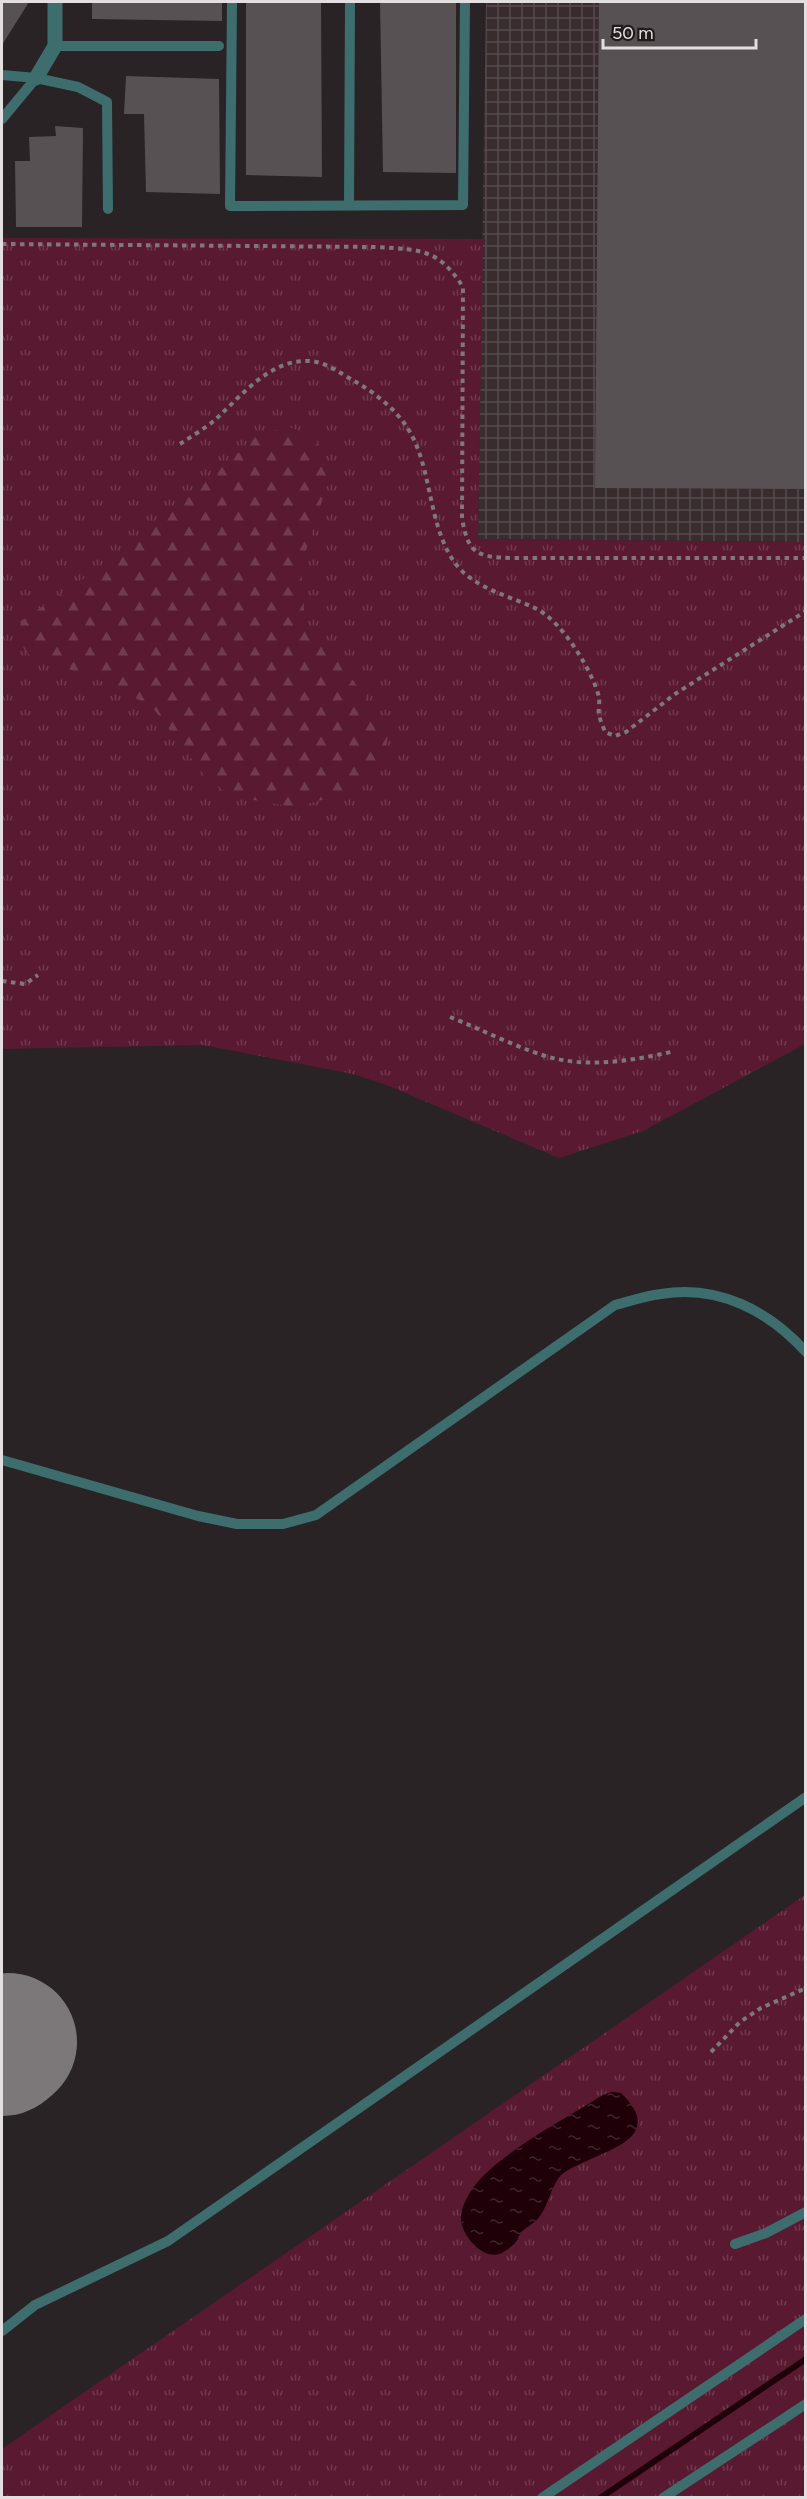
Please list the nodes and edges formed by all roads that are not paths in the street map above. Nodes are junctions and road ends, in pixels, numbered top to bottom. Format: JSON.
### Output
{"nodes":[{"id":1,"x":55,"y":2,"type":"edge"},
{"id":2,"x":232,"y":2,"type":"edge"},
{"id":3,"x":350,"y":2,"type":"edge"},
{"id":4,"x":465,"y":2,"type":"edge"},
{"id":5,"x":55,"y":46,"type":"junction"},
{"id":6,"x":219,"y":46,"type":"dead end"},
{"id":7,"x":2,"y":75,"type":"edge"},
{"id":8,"x":36,"y":78,"type":"junction"},
{"id":9,"x":2,"y":119,"type":"edge"},
{"id":10,"x":349,"y":205,"type":"junction"},
{"id":11,"x":108,"y":209,"type":"dead end"},
{"id":12,"x":806,"y":1352,"type":"edge"},
{"id":13,"x":2,"y":1460,"type":"edge"},
{"id":14,"x":806,"y":1797,"type":"edge"},
{"id":15,"x":806,"y":2212,"type":"edge"},
{"id":16,"x":735,"y":2244,"type":"dead end"},
{"id":17,"x":806,"y":2319,"type":"edge"},
{"id":18,"x":2,"y":2331,"type":"edge"},
{"id":19,"x":806,"y":2404,"type":"edge"},
{"id":20,"x":542,"y":2498,"type":"edge"},
{"id":21,"x":663,"y":2498,"type":"edge"}],
"edges":[{"from":1,"to":5,"type":"street"},
{"from":2,"to":10,"type":"lane"},
{"from":3,"to":10,"type":"lane"},
{"from":4,"to":10,"type":"lane"},
{"from":5,"to":6,"type":"lane"},
{"from":5,"to":8,"type":"street"},
{"from":7,"to":8,"type":"lane"},
{"from":8,"to":9,"type":"lane"},
{"from":8,"to":11,"type":"lane"},
{"from":12,"to":13,"type":"lane"},
{"from":14,"to":18,"type":"lane"},
{"from":15,"to":16,"type":"lane"},
{"from":17,"to":20,"type":"lane"},
{"from":19,"to":21,"type":"lane"}]}
